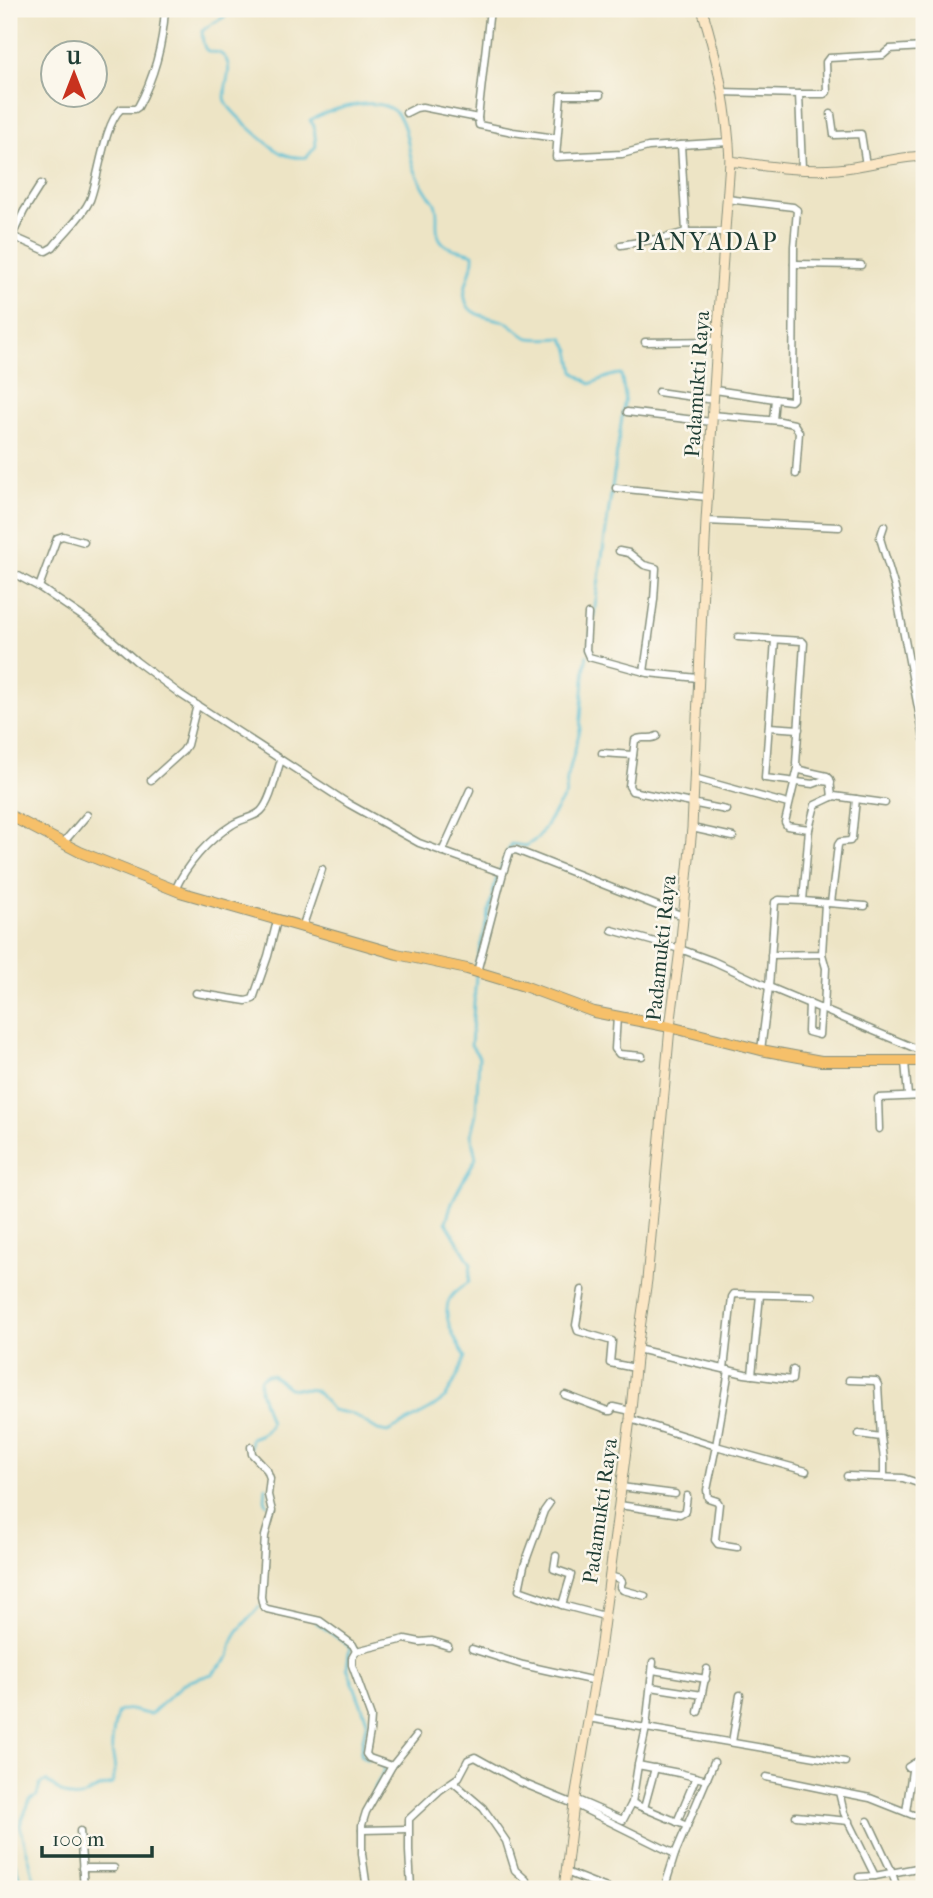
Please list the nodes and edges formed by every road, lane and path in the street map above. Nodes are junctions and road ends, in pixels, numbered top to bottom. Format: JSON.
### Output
{"nodes":[{"id":1,"x":165,"y":9,"type":"edge"},
{"id":2,"x":490,"y":9,"type":"edge"},
{"id":3,"x":702,"y":9,"type":"edge"},
{"id":4,"x":924,"y":47,"type":"edge"},
{"id":5,"x":721,"y":92,"type":"junction"},
{"id":6,"x":799,"y":94,"type":"junction"},
{"id":7,"x":600,"y":95,"type":"dead end"},
{"id":8,"x":406,"y":113,"type":"dead end"},
{"id":9,"x":831,"y":114,"type":"dead end"},
{"id":10,"x":478,"y":118,"type":"junction"},
{"id":11,"x":859,"y":124,"type":"dead end"},
{"id":12,"x":861,"y":134,"type":"junction"},
{"id":13,"x":556,"y":138,"type":"junction"},
{"id":14,"x":727,"y":143,"type":"junction"},
{"id":15,"x":681,"y":145,"type":"junction"},
{"id":16,"x":924,"y":156,"type":"edge"},
{"id":17,"x":730,"y":161,"type":"junction"},
{"id":18,"x":866,"y":165,"type":"junction"},
{"id":19,"x":803,"y":169,"type":"junction"},
{"id":20,"x":41,"y":184,"type":"dead end"},
{"id":21,"x":727,"y":199,"type":"junction"},
{"id":22,"x":686,"y":232,"type":"junction"},
{"id":23,"x":725,"y":232,"type":"junction"},
{"id":24,"x":10,"y":238,"type":"edge"},
{"id":25,"x":621,"y":245,"type":"dead end"},
{"id":26,"x":794,"y":264,"type":"junction"},
{"id":27,"x":861,"y":265,"type":"dead end"},
{"id":28,"x":717,"y":341,"type":"junction"},
{"id":29,"x":645,"y":342,"type":"dead end"},
{"id":30,"x":658,"y":392,"type":"dead end"},
{"id":31,"x":714,"y":395,"type":"junction"},
{"id":32,"x":775,"y":399,"type":"junction"},
{"id":33,"x":627,"y":412,"type":"dead end"},
{"id":34,"x":712,"y":418,"type":"junction"},
{"id":35,"x":773,"y":420,"type":"junction"},
{"id":36,"x":796,"y":474,"type":"dead end"},
{"id":37,"x":616,"y":488,"type":"dead end"},
{"id":38,"x":708,"y":497,"type":"junction"},
{"id":39,"x":706,"y":522,"type":"junction"},
{"id":40,"x":884,"y":526,"type":"dead end"},
{"id":41,"x":839,"y":527,"type":"dead end"},
{"id":42,"x":84,"y":542,"type":"dead end"},
{"id":43,"x":619,"y":551,"type":"dead end"},
{"id":44,"x":9,"y":571,"type":"edge"},
{"id":45,"x":39,"y":587,"type":"junction"},
{"id":46,"x":588,"y":614,"type":"dead end"},
{"id":47,"x":738,"y":637,"type":"dead end"},
{"id":48,"x":775,"y":640,"type":"junction"},
{"id":49,"x":644,"y":671,"type":"junction"},
{"id":50,"x":698,"y":678,"type":"junction"},
{"id":51,"x":197,"y":705,"type":"junction"},
{"id":52,"x":769,"y":727,"type":"junction"},
{"id":53,"x":799,"y":729,"type":"junction"},
{"id":54,"x":657,"y":736,"type":"dead end"},
{"id":55,"x":924,"y":739,"type":"edge"},
{"id":56,"x":602,"y":752,"type":"dead end"},
{"id":57,"x":633,"y":755,"type":"junction"},
{"id":58,"x":281,"y":760,"type":"junction"},
{"id":59,"x":798,"y":768,"type":"junction"},
{"id":60,"x":694,"y":778,"type":"junction"},
{"id":61,"x":150,"y":780,"type":"dead end"},
{"id":62,"x":794,"y":782,"type":"junction"},
{"id":63,"x":831,"y":782,"type":"junction"},
{"id":64,"x":470,"y":790,"type":"dead end"},
{"id":65,"x":832,"y":797,"type":"junction"},
{"id":66,"x":856,"y":799,"type":"junction"},
{"id":67,"x":692,"y":803,"type":"junction"},
{"id":68,"x":885,"y":803,"type":"dead end"},
{"id":69,"x":788,"y":804,"type":"junction"},
{"id":70,"x":726,"y":810,"type":"dead end"},
{"id":71,"x":9,"y":815,"type":"edge"},
{"id":72,"x":87,"y":815,"type":"dead end"},
{"id":73,"x":692,"y":828,"type":"junction"},
{"id":74,"x":809,"y":828,"type":"junction"},
{"id":75,"x":733,"y":837,"type":"dead end"},
{"id":76,"x":63,"y":843,"type":"junction"},
{"id":77,"x":442,"y":852,"type":"junction"},
{"id":78,"x":322,"y":869,"type":"dead end"},
{"id":79,"x":503,"y":873,"type":"junction"},
{"id":80,"x":175,"y":890,"type":"junction"},
{"id":81,"x":803,"y":901,"type":"junction"},
{"id":82,"x":828,"y":903,"type":"junction"},
{"id":83,"x":865,"y":906,"type":"dead end"},
{"id":84,"x":683,"y":916,"type":"junction"},
{"id":85,"x":276,"y":921,"type":"junction"},
{"id":86,"x":302,"y":928,"type":"junction"},
{"id":87,"x":612,"y":930,"type":"dead end"},
{"id":88,"x":680,"y":949,"type":"junction"},
{"id":89,"x":822,"y":954,"type":"junction"},
{"id":90,"x":771,"y":956,"type":"junction"},
{"id":91,"x":477,"y":972,"type":"junction"},
{"id":92,"x":769,"y":987,"type":"junction"},
{"id":93,"x":196,"y":993,"type":"dead end"},
{"id":94,"x":809,"y":1003,"type":"junction"},
{"id":95,"x":822,"y":1008,"type":"junction"},
{"id":96,"x":617,"y":1016,"type":"junction"},
{"id":97,"x":670,"y":1027,"type":"junction"},
{"id":98,"x":761,"y":1050,"type":"junction"},
{"id":99,"x":924,"y":1052,"type":"edge"},
{"id":100,"x":642,"y":1056,"type":"dead end"},
{"id":101,"x":924,"y":1061,"type":"edge"},
{"id":102,"x":905,"y":1062,"type":"junction"},
{"id":103,"x":908,"y":1096,"type":"junction"},
{"id":104,"x":924,"y":1096,"type":"edge"},
{"id":105,"x":879,"y":1129,"type":"dead end"},
{"id":106,"x":582,"y":1290,"type":"dead end"},
{"id":107,"x":760,"y":1294,"type":"junction"},
{"id":108,"x":811,"y":1296,"type":"dead end"},
{"id":109,"x":637,"y":1349,"type":"junction"},
{"id":110,"x":635,"y":1368,"type":"junction"},
{"id":111,"x":726,"y":1370,"type":"junction"},
{"id":112,"x":793,"y":1370,"type":"dead end"},
{"id":113,"x":752,"y":1375,"type":"junction"},
{"id":114,"x":849,"y":1380,"type":"dead end"},
{"id":115,"x":565,"y":1395,"type":"dead end"},
{"id":116,"x":630,"y":1415,"type":"junction"},
{"id":117,"x":859,"y":1434,"type":"dead end"},
{"id":118,"x":881,"y":1437,"type":"junction"},
{"id":119,"x":716,"y":1446,"type":"junction"},
{"id":120,"x":251,"y":1447,"type":"dead end"},
{"id":121,"x":806,"y":1471,"type":"dead end"},
{"id":122,"x":847,"y":1475,"type":"dead end"},
{"id":123,"x":884,"y":1476,"type":"junction"},
{"id":124,"x":924,"y":1485,"type":"edge"},
{"id":125,"x":621,"y":1487,"type":"junction"},
{"id":126,"x":675,"y":1494,"type":"dead end"},
{"id":127,"x":687,"y":1496,"type":"dead end"},
{"id":128,"x":549,"y":1504,"type":"dead end"},
{"id":129,"x":619,"y":1505,"type":"junction"},
{"id":130,"x":737,"y":1547,"type":"dead end"},
{"id":131,"x":556,"y":1556,"type":"dead end"},
{"id":132,"x":609,"y":1576,"type":"junction"},
{"id":133,"x":645,"y":1596,"type":"dead end"},
{"id":134,"x":562,"y":1605,"type":"junction"},
{"id":135,"x":604,"y":1616,"type":"junction"},
{"id":136,"x":448,"y":1646,"type":"dead end"},
{"id":137,"x":472,"y":1649,"type":"dead end"},
{"id":138,"x":356,"y":1651,"type":"junction"},
{"id":139,"x":707,"y":1669,"type":"dead end"},
{"id":140,"x":706,"y":1679,"type":"junction"},
{"id":141,"x":595,"y":1681,"type":"junction"},
{"id":142,"x":650,"y":1687,"type":"junction"},
{"id":143,"x":702,"y":1695,"type":"junction"},
{"id":144,"x":740,"y":1695,"type":"dead end"},
{"id":145,"x":698,"y":1712,"type":"dead end"},
{"id":146,"x":589,"y":1718,"type":"junction"},
{"id":147,"x":646,"y":1728,"type":"junction"},
{"id":148,"x":416,"y":1736,"type":"dead end"},
{"id":149,"x":732,"y":1742,"type":"junction"},
{"id":150,"x":714,"y":1762,"type":"dead end"},
{"id":151,"x":845,"y":1762,"type":"dead end"},
{"id":152,"x":924,"y":1762,"type":"edge"},
{"id":153,"x":638,"y":1765,"type":"junction"},
{"id":154,"x":392,"y":1766,"type":"junction"},
{"id":155,"x":655,"y":1768,"type":"junction"},
{"id":156,"x":696,"y":1777,"type":"junction"},
{"id":157,"x":766,"y":1777,"type":"dead end"},
{"id":158,"x":707,"y":1780,"type":"junction"},
{"id":159,"x":453,"y":1782,"type":"junction"},
{"id":160,"x":839,"y":1792,"type":"junction"},
{"id":161,"x":575,"y":1802,"type":"junction"},
{"id":162,"x":632,"y":1803,"type":"junction"},
{"id":163,"x":644,"y":1808,"type":"junction"},
{"id":164,"x":906,"y":1812,"type":"junction"},
{"id":165,"x":924,"y":1815,"type":"edge"},
{"id":166,"x":796,"y":1816,"type":"dead end"},
{"id":167,"x":849,"y":1821,"type":"junction"},
{"id":168,"x":868,"y":1821,"type":"dead end"},
{"id":169,"x":677,"y":1822,"type":"junction"},
{"id":170,"x":687,"y":1826,"type":"junction"},
{"id":171,"x":408,"y":1829,"type":"junction"},
{"id":172,"x":362,"y":1830,"type":"junction"},
{"id":173,"x":80,"y":1831,"type":"dead end"},
{"id":174,"x":924,"y":1852,"type":"edge"},
{"id":175,"x":675,"y":1854,"type":"junction"},
{"id":176,"x":82,"y":1868,"type":"junction"},
{"id":177,"x":114,"y":1868,"type":"dead end"},
{"id":178,"x":566,"y":1872,"type":"junction"},
{"id":179,"x":892,"y":1872,"type":"junction"},
{"id":180,"x":859,"y":1877,"type":"dead end"},
{"id":181,"x":875,"y":1877,"type":"junction"},
{"id":182,"x":84,"y":1889,"type":"edge"},
{"id":183,"x":367,"y":1889,"type":"edge"},
{"id":184,"x":411,"y":1889,"type":"edge"},
{"id":185,"x":525,"y":1889,"type":"edge"},
{"id":186,"x":564,"y":1889,"type":"edge"},
{"id":187,"x":609,"y":1889,"type":"edge"},
{"id":188,"x":664,"y":1889,"type":"edge"},
{"id":189,"x":897,"y":1889,"type":"edge"}],
"edges":[{"from":1,"to":24,"type":"street"},
{"from":2,"to":10,"type":"street"},
{"from":3,"to":5,"type":"street","name":"Padamukti Raya"},
{"from":4,"to":6,"type":"street"},
{"from":5,"to":6,"type":"street"},
{"from":5,"to":14,"type":"street","name":"Padamukti Raya"},
{"from":6,"to":19,"type":"street"},
{"from":7,"to":13,"type":"street"},
{"from":8,"to":10,"type":"street"},
{"from":9,"to":12,"type":"street"},
{"from":10,"to":13,"type":"street"},
{"from":11,"to":12,"type":"street"},
{"from":12,"to":18,"type":"street"},
{"from":13,"to":15,"type":"street"},
{"from":14,"to":15,"type":"street"},
{"from":14,"to":17,"type":"street","name":"Padamukti Raya"},
{"from":15,"to":22,"type":"street"},
{"from":16,"to":18,"type":"street"},
{"from":17,"to":19,"type":"street"},
{"from":17,"to":21,"type":"street","name":"Padamukti Raya"},
{"from":18,"to":19,"type":"street"},
{"from":20,"to":24,"type":"street"},
{"from":21,"to":23,"type":"street","name":"Padamukti Raya"},
{"from":21,"to":26,"type":"street"},
{"from":22,"to":23,"type":"street"},
{"from":22,"to":25,"type":"street"},
{"from":23,"to":28,"type":"street","name":"Padamukti Raya"},
{"from":26,"to":27,"type":"street"},
{"from":26,"to":32,"type":"street"},
{"from":28,"to":29,"type":"street"},
{"from":28,"to":31,"type":"street","name":"Padamukti Raya"},
{"from":30,"to":31,"type":"street"},
{"from":31,"to":32,"type":"street"},
{"from":31,"to":34,"type":"street","name":"Padamukti Raya"},
{"from":32,"to":35,"type":"street"},
{"from":33,"to":34,"type":"street"},
{"from":34,"to":35,"type":"street"},
{"from":34,"to":38,"type":"street","name":"Padamukti Raya"},
{"from":35,"to":36,"type":"street"},
{"from":37,"to":38,"type":"street"},
{"from":38,"to":39,"type":"street","name":"Padamukti Raya"},
{"from":39,"to":41,"type":"street"},
{"from":39,"to":50,"type":"street","name":"Padamukti Raya"},
{"from":40,"to":55,"type":"street"},
{"from":42,"to":45,"type":"street"},
{"from":43,"to":49,"type":"street"},
{"from":44,"to":45,"type":"street"},
{"from":45,"to":51,"type":"street"},
{"from":46,"to":49,"type":"street"},
{"from":47,"to":48,"type":"street"},
{"from":48,"to":52,"type":"street"},
{"from":48,"to":53,"type":"street"},
{"from":49,"to":50,"type":"street"},
{"from":50,"to":60,"type":"street","name":"Padamukti Raya"},
{"from":51,"to":58,"type":"street"},
{"from":51,"to":61,"type":"street"},
{"from":52,"to":53,"type":"street"},
{"from":52,"to":62,"type":"street"},
{"from":53,"to":59,"type":"street"},
{"from":54,"to":57,"type":"street"},
{"from":56,"to":57,"type":"street"},
{"from":57,"to":67,"type":"street"},
{"from":58,"to":77,"type":"street"},
{"from":58,"to":80,"type":"street"},
{"from":59,"to":62,"type":"street"},
{"from":59,"to":63,"type":"street"},
{"from":60,"to":67,"type":"street","name":"Padamukti Raya"},
{"from":60,"to":69,"type":"street"},
{"from":62,"to":63,"type":"street"},
{"from":62,"to":69,"type":"street"},
{"from":63,"to":65,"type":"street"},
{"from":64,"to":77,"type":"street"},
{"from":65,"to":66,"type":"street"},
{"from":65,"to":74,"type":"street"},
{"from":66,"to":68,"type":"street"},
{"from":66,"to":82,"type":"street"},
{"from":67,"to":70,"type":"street"},
{"from":67,"to":73,"type":"street","name":"Padamukti Raya"},
{"from":69,"to":74,"type":"street"},
{"from":71,"to":76,"type":"main road"},
{"from":72,"to":76,"type":"street"},
{"from":73,"to":75,"type":"street"},
{"from":73,"to":84,"type":"street","name":"Padamukti Raya"},
{"from":74,"to":81,"type":"street"},
{"from":76,"to":80,"type":"main road"},
{"from":77,"to":79,"type":"street"},
{"from":78,"to":86,"type":"street"},
{"from":79,"to":84,"type":"street"},
{"from":79,"to":91,"type":"street"},
{"from":80,"to":85,"type":"main road"},
{"from":81,"to":82,"type":"street"},
{"from":81,"to":90,"type":"street"},
{"from":82,"to":83,"type":"street"},
{"from":82,"to":89,"type":"street"},
{"from":84,"to":88,"type":"street","name":"Padamukti Raya"},
{"from":85,"to":86,"type":"main road"},
{"from":85,"to":93,"type":"street"},
{"from":86,"to":91,"type":"main road"},
{"from":87,"to":88,"type":"street"},
{"from":88,"to":92,"type":"street"},
{"from":88,"to":97,"type":"street","name":"Padamukti Raya"},
{"from":89,"to":90,"type":"street"},
{"from":89,"to":95,"type":"street"},
{"from":90,"to":92,"type":"street"},
{"from":91,"to":96,"type":"main road"},
{"from":92,"to":94,"type":"street"},
{"from":92,"to":98,"type":"street"},
{"from":94,"to":95,"type":"street"},
{"from":94,"to":95,"type":"street"},
{"from":95,"to":99,"type":"street"},
{"from":96,"to":97,"type":"main road"},
{"from":96,"to":100,"type":"street"},
{"from":97,"to":98,"type":"main road"},
{"from":97,"to":109,"type":"street","name":"Padamukti Raya"},
{"from":98,"to":102,"type":"main road"},
{"from":101,"to":102,"type":"main road"},
{"from":102,"to":103,"type":"street"},
{"from":103,"to":104,"type":"street"},
{"from":103,"to":105,"type":"street"},
{"from":106,"to":110,"type":"street"},
{"from":107,"to":108,"type":"street"},
{"from":107,"to":111,"type":"street"},
{"from":107,"to":113,"type":"street"},
{"from":109,"to":110,"type":"street","name":"Padamukti Raya"},
{"from":109,"to":111,"type":"street"},
{"from":110,"to":116,"type":"street","name":"Padamukti Raya"},
{"from":111,"to":113,"type":"street"},
{"from":111,"to":119,"type":"street"},
{"from":112,"to":113,"type":"street"},
{"from":114,"to":118,"type":"street"},
{"from":115,"to":116,"type":"street"},
{"from":116,"to":119,"type":"street"},
{"from":116,"to":125,"type":"street","name":"Padamukti Raya"},
{"from":117,"to":118,"type":"street"},
{"from":118,"to":123,"type":"street"},
{"from":119,"to":121,"type":"street"},
{"from":119,"to":130,"type":"street"},
{"from":120,"to":138,"type":"street"},
{"from":122,"to":123,"type":"street"},
{"from":123,"to":124,"type":"street"},
{"from":125,"to":126,"type":"street"},
{"from":125,"to":129,"type":"street","name":"Padamukti Raya"},
{"from":127,"to":129,"type":"street"},
{"from":128,"to":134,"type":"street"},
{"from":129,"to":132,"type":"street","name":"Padamukti Raya"},
{"from":131,"to":134,"type":"street"},
{"from":132,"to":133,"type":"street"},
{"from":132,"to":135,"type":"street","name":"Padamukti Raya"},
{"from":134,"to":135,"type":"street"},
{"from":135,"to":141,"type":"street","name":"Padamukti Raya"},
{"from":136,"to":138,"type":"street"},
{"from":137,"to":141,"type":"street"},
{"from":138,"to":154,"type":"street"},
{"from":139,"to":140,"type":"street"},
{"from":140,"to":142,"type":"street"},
{"from":140,"to":143,"type":"street"},
{"from":141,"to":146,"type":"street","name":"Padamukti Raya"},
{"from":142,"to":143,"type":"street"},
{"from":142,"to":147,"type":"street"},
{"from":143,"to":145,"type":"street"},
{"from":144,"to":149,"type":"street"},
{"from":146,"to":147,"type":"street"},
{"from":146,"to":161,"type":"street","name":"Padamukti Raya"},
{"from":147,"to":149,"type":"street"},
{"from":147,"to":153,"type":"street"},
{"from":148,"to":154,"type":"street"},
{"from":149,"to":151,"type":"street"},
{"from":150,"to":158,"type":"street"},
{"from":152,"to":164,"type":"street"},
{"from":153,"to":155,"type":"street"},
{"from":153,"to":162,"type":"street"},
{"from":154,"to":172,"type":"street"},
{"from":155,"to":156,"type":"street"},
{"from":155,"to":163,"type":"street"},
{"from":156,"to":158,"type":"street"},
{"from":156,"to":169,"type":"street"},
{"from":157,"to":160,"type":"street"},
{"from":158,"to":170,"type":"street"},
{"from":159,"to":161,"type":"street"},
{"from":159,"to":171,"type":"street"},
{"from":159,"to":185,"type":"street"},
{"from":160,"to":164,"type":"street"},
{"from":160,"to":167,"type":"street"},
{"from":161,"to":162,"type":"street"},
{"from":161,"to":175,"type":"street"},
{"from":161,"to":178,"type":"street","name":"Padamukti Raya"},
{"from":162,"to":163,"type":"street"},
{"from":163,"to":169,"type":"street"},
{"from":164,"to":165,"type":"street"},
{"from":166,"to":167,"type":"street"},
{"from":167,"to":181,"type":"street"},
{"from":168,"to":179,"type":"street"},
{"from":169,"to":170,"type":"street"},
{"from":170,"to":175,"type":"street"},
{"from":171,"to":172,"type":"street"},
{"from":171,"to":184,"type":"street"},
{"from":172,"to":183,"type":"street"},
{"from":173,"to":176,"type":"street"},
{"from":174,"to":179,"type":"street"},
{"from":175,"to":188,"type":"street"},
{"from":176,"to":177,"type":"street"},
{"from":176,"to":182,"type":"street"},
{"from":178,"to":186,"type":"street","name":"Padamukti Raya"},
{"from":178,"to":187,"type":"street"},
{"from":179,"to":181,"type":"street"},
{"from":179,"to":189,"type":"street"},
{"from":180,"to":181,"type":"street"}]}
